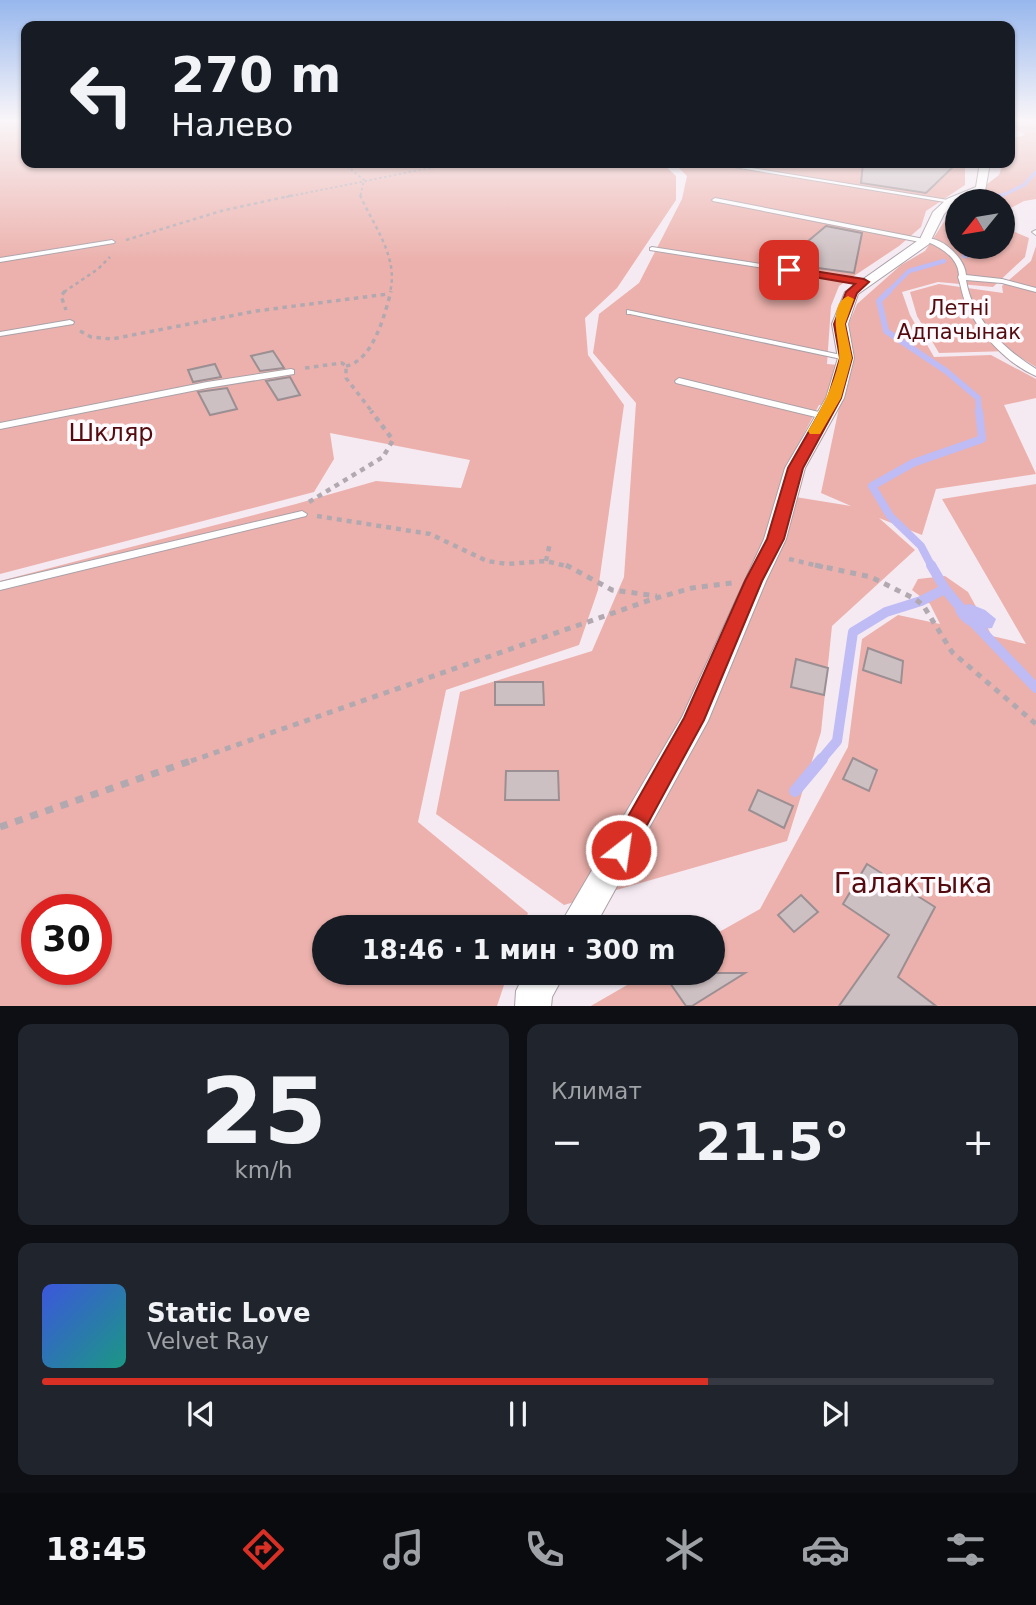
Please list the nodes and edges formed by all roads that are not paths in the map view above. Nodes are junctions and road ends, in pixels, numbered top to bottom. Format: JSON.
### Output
{"nodes":[{"id":1,"x":744,"y":168,"type":"edge"},
{"id":2,"x":984,"y":168,"type":"edge"},
{"id":3,"x":981,"y":189,"type":"edge"},
{"id":4,"x":715,"y":200,"type":"dead end"},
{"id":5,"x":945,"y":200,"type":"edge"},
{"id":6,"x":945,"y":206,"type":"edge"},
{"id":7,"x":926,"y":240,"type":"junction"},
{"id":8,"x":112,"y":243,"type":"road end"},
{"id":9,"x":652,"y":249,"type":"dead end"},
{"id":10,"x":0,"y":260,"type":"edge"},
{"id":11,"x":961,"y":277,"type":"junction"},
{"id":12,"x":864,"y":282,"type":"junction"},
{"id":13,"x":1036,"y":290,"type":"edge"},
{"id":14,"x":630,"y":312,"type":"dead end"},
{"id":15,"x":70,"y":322,"type":"road end"},
{"id":16,"x":0,"y":334,"type":"edge"},
{"id":17,"x":846,"y":358,"type":"junction"},
{"id":18,"x":291,"y":372,"type":"road end"},
{"id":19,"x":1036,"y":373,"type":"edge"},
{"id":20,"x":679,"y":381,"type":"dead end"},
{"id":21,"x":824,"y":416,"type":"junction"},
{"id":22,"x":0,"y":426,"type":"edge"},
{"id":23,"x":302,"y":514,"type":"road end"},
{"id":24,"x":0,"y":586,"type":"edge"},
{"id":25,"x":582,"y":915,"type":"edge"},
{"id":26,"x":538,"y":985,"type":"edge"},
{"id":27,"x":533,"y":1006,"type":"edge"}],
"edges":[{"from":1,"to":5,"type":"lane"},
{"from":2,"to":3,"type":"street"},
{"from":4,"to":7,"type":"lane"},
{"from":6,"to":7,"type":"street"},
{"from":7,"to":11,"type":"lane"},
{"from":7,"to":12,"type":"street"},
{"from":8,"to":10,"type":"lane"},
{"from":9,"to":12,"type":"lane"},
{"from":11,"to":13,"type":"lane"},
{"from":11,"to":19,"type":"lane"},
{"from":12,"to":17,"type":"street"},
{"from":14,"to":17,"type":"lane"},
{"from":15,"to":16,"type":"lane"},
{"from":17,"to":21,"type":"street"},
{"from":18,"to":22,"type":"lane"},
{"from":20,"to":21,"type":"lane"},
{"from":21,"to":25,"type":"street"},
{"from":23,"to":24,"type":"lane"},
{"from":26,"to":27,"type":"street"}]}
